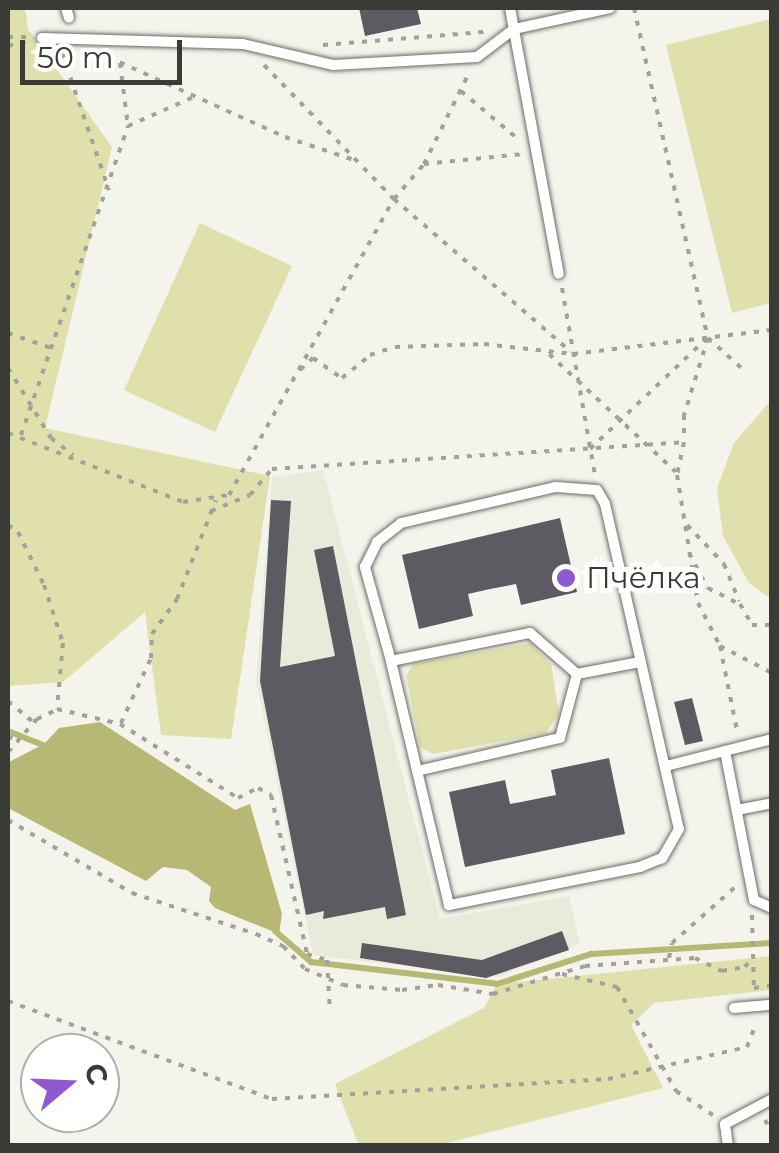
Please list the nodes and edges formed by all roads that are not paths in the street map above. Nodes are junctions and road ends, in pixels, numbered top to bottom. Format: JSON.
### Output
{"nodes":[{"id":1,"x":510,"y":8,"type":"edge"},
{"id":2,"x":610,"y":8,"type":"edge"},
{"id":3,"x":514,"y":29,"type":"junction"},
{"id":4,"x":42,"y":38,"type":"road end"},
{"id":5,"x":559,"y":274,"type":"road end"},
{"id":6,"x":390,"y":661,"type":"junction"},
{"id":7,"x":640,"y":662,"type":"junction"},
{"id":8,"x":577,"y":674,"type":"junction"},
{"id":9,"x":772,"y":739,"type":"edge"},
{"id":10,"x":725,"y":750,"type":"junction"},
{"id":11,"x":666,"y":766,"type":"junction"},
{"id":12,"x":417,"y":771,"type":"junction"},
{"id":13,"x":772,"y":803,"type":"edge"},
{"id":14,"x":737,"y":810,"type":"junction"},
{"id":15,"x":772,"y":908,"type":"edge"},
{"id":16,"x":772,"y":1005,"type":"edge"},
{"id":17,"x":734,"y":1008,"type":"dead end"},
{"id":18,"x":772,"y":1099,"type":"edge"},
{"id":19,"x":728,"y":1146,"type":"edge"}],
"edges":[{"from":1,"to":3,"type":"lane"},
{"from":2,"to":3,"type":"lane"},
{"from":3,"to":4,"type":"lane"},
{"from":3,"to":5,"type":"lane"},
{"from":6,"to":7,"type":"lane"},
{"from":6,"to":8,"type":"lane"},
{"from":6,"to":12,"type":"lane"},
{"from":7,"to":8,"type":"lane"},
{"from":7,"to":11,"type":"lane"},
{"from":8,"to":12,"type":"lane"},
{"from":9,"to":10,"type":"lane"},
{"from":10,"to":11,"type":"lane"},
{"from":10,"to":14,"type":"lane"},
{"from":11,"to":12,"type":"lane"},
{"from":13,"to":14,"type":"lane"},
{"from":14,"to":15,"type":"lane"},
{"from":16,"to":17,"type":"lane"},
{"from":18,"to":19,"type":"lane"}]}
